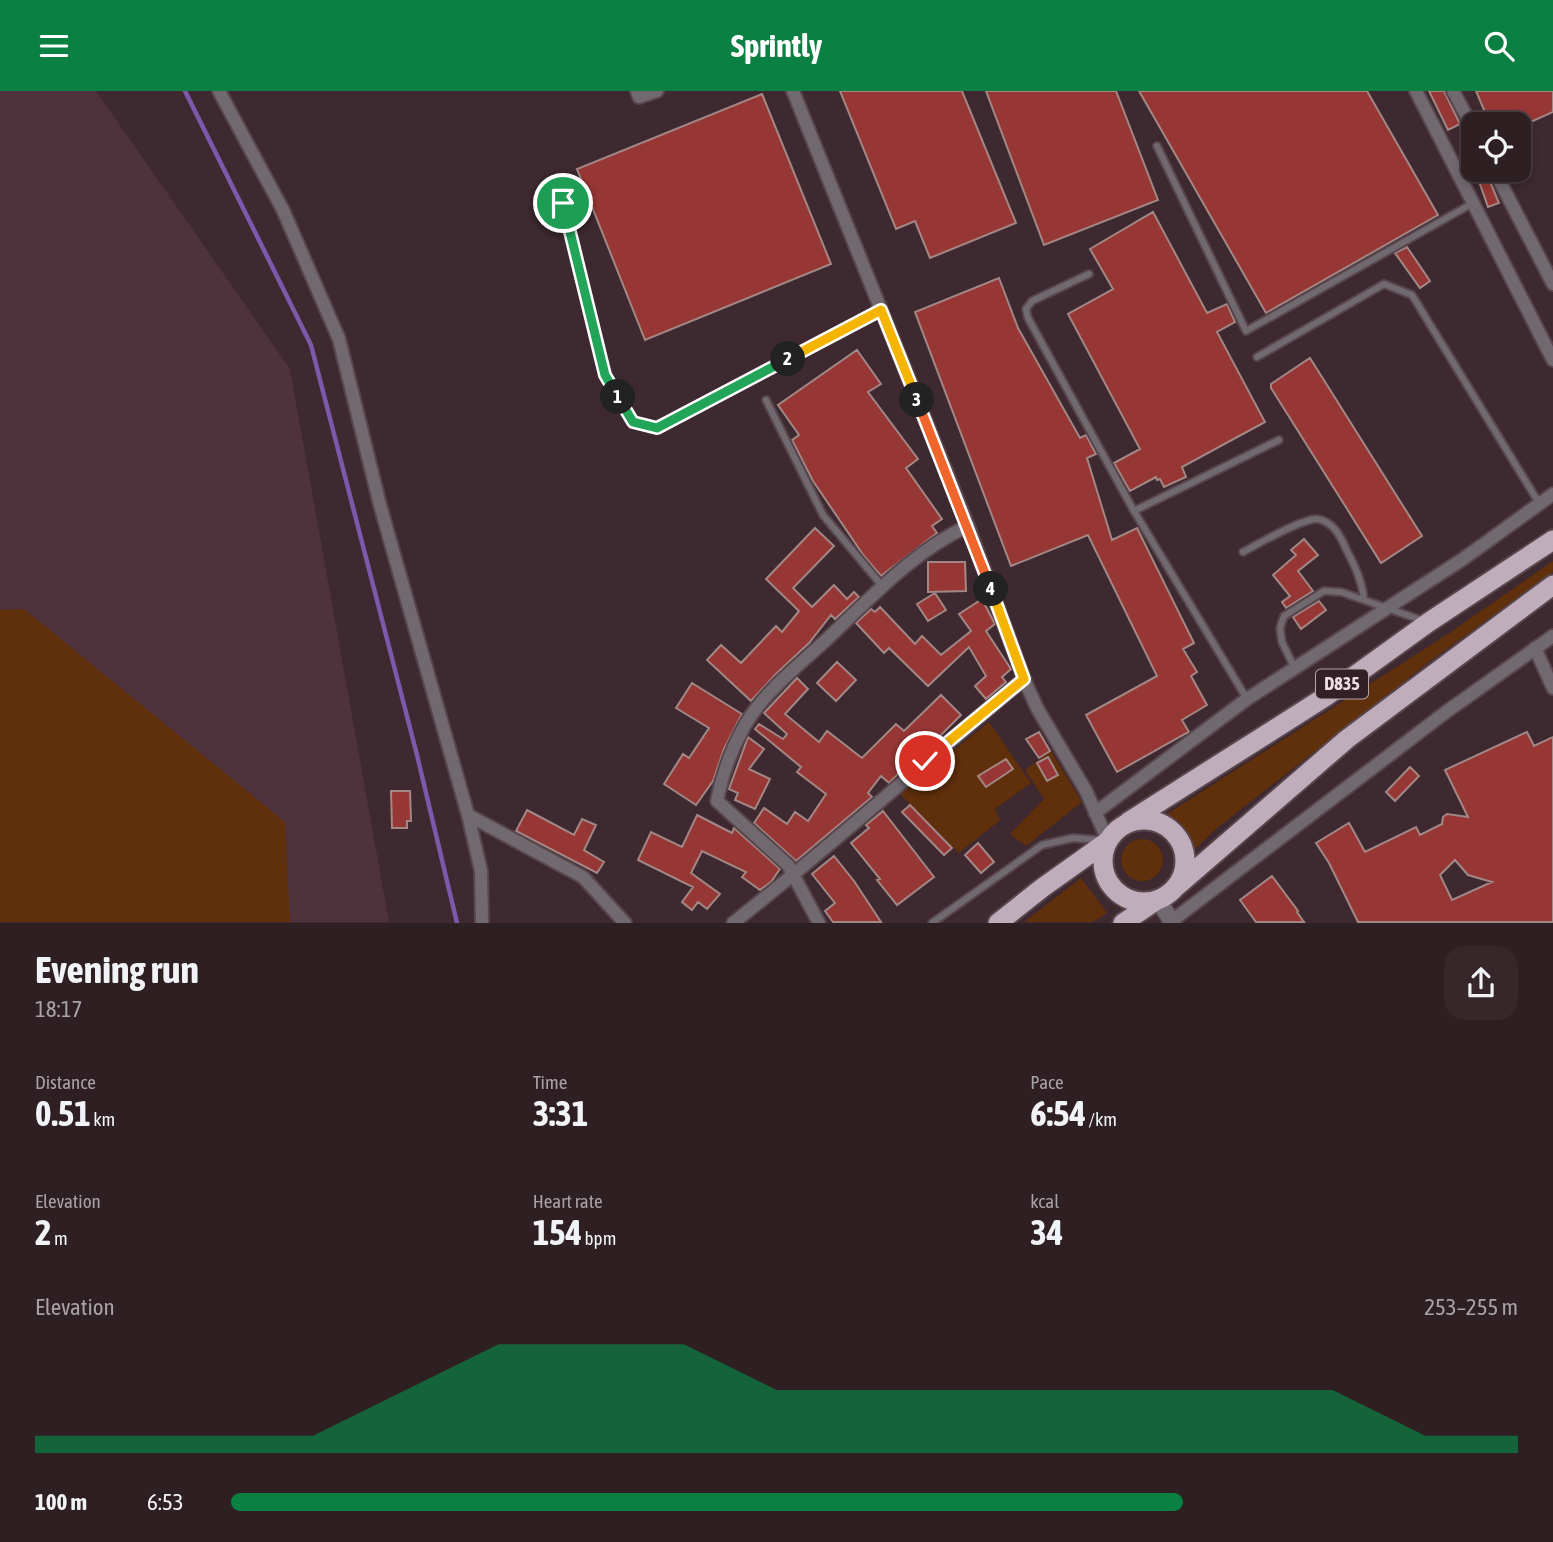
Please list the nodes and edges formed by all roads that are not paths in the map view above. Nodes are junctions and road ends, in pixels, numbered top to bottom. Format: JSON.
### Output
{"nodes":[{"id":1,"x":219,"y":91,"type":"edge"},
{"id":2,"x":637,"y":91,"type":"edge"},
{"id":3,"x":657,"y":91,"type":"edge"},
{"id":4,"x":793,"y":91,"type":"edge"},
{"id":5,"x":1416,"y":91,"type":"edge"},
{"id":6,"x":1453,"y":91,"type":"edge"},
{"id":7,"x":1464,"y":112,"type":"edge"},
{"id":8,"x":1157,"y":146,"type":"dead end"},
{"id":9,"x":1500,"y":182,"type":"edge"},
{"id":10,"x":563,"y":203,"type":"dead end"},
{"id":11,"x":1474,"y":203,"type":"junction"},
{"id":12,"x":1089,"y":274,"type":"dead end"},
{"id":13,"x":1553,"y":284,"type":"edge"},
{"id":14,"x":881,"y":310,"type":"junction"},
{"id":15,"x":1257,"y":357,"type":"dead end"},
{"id":16,"x":1553,"y":360,"type":"edge"},
{"id":17,"x":766,"y":400,"type":"dead end"},
{"id":18,"x":1279,"y":440,"type":"dead end"},
{"id":19,"x":1553,"y":494,"type":"edge"},
{"id":20,"x":1539,"y":503,"type":"junction"},
{"id":21,"x":1134,"y":511,"type":"junction"},
{"id":22,"x":968,"y":526,"type":"junction"},
{"id":23,"x":1553,"y":540,"type":"edge"},
{"id":24,"x":1243,"y":552,"type":"dead end"},
{"id":25,"x":1553,"y":585,"type":"edge"},
{"id":26,"x":883,"y":587,"type":"junction"},
{"id":27,"x":1363,"y":600,"type":"junction"},
{"id":28,"x":1385,"y":608,"type":"junction"},
{"id":29,"x":1429,"y":622,"type":"junction"},
{"id":30,"x":1553,"y":636,"type":"edge"},
{"id":31,"x":1535,"y":648,"type":"junction"},
{"id":32,"x":1294,"y":667,"type":"junction"},
{"id":33,"x":1024,"y":679,"type":"junction"},
{"id":34,"x":1553,"y":688,"type":"edge"},
{"id":35,"x":1247,"y":699,"type":"junction"},
{"id":36,"x":1095,"y":813,"type":"junction"},
{"id":37,"x":468,"y":815,"type":"junction"},
{"id":38,"x":1128,"y":822,"type":"junction"},
{"id":39,"x":1108,"y":841,"type":"junction"},
{"id":40,"x":794,"y":875,"type":"junction"},
{"id":41,"x":1177,"y":886,"type":"junction"},
{"id":42,"x":1158,"y":900,"type":"junction"},
{"id":43,"x":482,"y":922,"type":"edge"},
{"id":44,"x":625,"y":922,"type":"edge"},
{"id":45,"x":733,"y":922,"type":"edge"},
{"id":46,"x":819,"y":922,"type":"edge"},
{"id":47,"x":932,"y":922,"type":"edge"},
{"id":48,"x":998,"y":922,"type":"edge"},
{"id":49,"x":1123,"y":922,"type":"edge"},
{"id":50,"x":1171,"y":922,"type":"edge"}],
"edges":[{"from":1,"to":37,"type":"street"},
{"from":2,"to":3,"type":"street"},
{"from":4,"to":14,"type":"street"},
{"from":5,"to":11,"type":"street"},
{"from":6,"to":7,"type":"street"},
{"from":8,"to":11,"type":"lane"},
{"from":9,"to":13,"type":"street"},
{"from":10,"to":14,"type":"lane"},
{"from":11,"to":16,"type":"street"},
{"from":12,"to":21,"type":"lane"},
{"from":14,"to":22,"type":"street"},
{"from":15,"to":20,"type":"lane"},
{"from":17,"to":26,"type":"lane"},
{"from":18,"to":21,"type":"lane"},
{"from":19,"to":20,"type":"street"},
{"from":20,"to":28,"type":"street"},
{"from":21,"to":35,"type":"lane"},
{"from":22,"to":26,"type":"street"},
{"from":22,"to":33,"type":"street"},
{"from":23,"to":29,"type":"highway","number":"D835"},
{"from":24,"to":27,"type":"lane"},
{"from":25,"to":41,"type":"highway","number":"D835"},
{"from":26,"to":40,"type":"street"},
{"from":27,"to":28,"type":"lane"},
{"from":27,"to":32,"type":"lane"},
{"from":28,"to":29,"type":"lane"},
{"from":28,"to":32,"type":"street"},
{"from":29,"to":38,"type":"highway","number":"D835"},
{"from":30,"to":31,"type":"street"},
{"from":31,"to":34,"type":"street"},
{"from":31,"to":50,"type":"street"},
{"from":32,"to":35,"type":"street"},
{"from":33,"to":36,"type":"street"},
{"from":33,"to":40,"type":"street"},
{"from":35,"to":36,"type":"street"},
{"from":36,"to":39,"type":"street"},
{"from":37,"to":43,"type":"street"},
{"from":37,"to":44,"type":"street"},
{"from":38,"to":39,"type":"highway"},
{"from":38,"to":41,"type":"highway"},
{"from":39,"to":42,"type":"highway"},
{"from":39,"to":47,"type":"lane"},
{"from":39,"to":48,"type":"highway"},
{"from":40,"to":45,"type":"street"},
{"from":40,"to":46,"type":"street"},
{"from":41,"to":42,"type":"highway"},
{"from":42,"to":49,"type":"highway"},
{"from":42,"to":50,"type":"street"}]}
